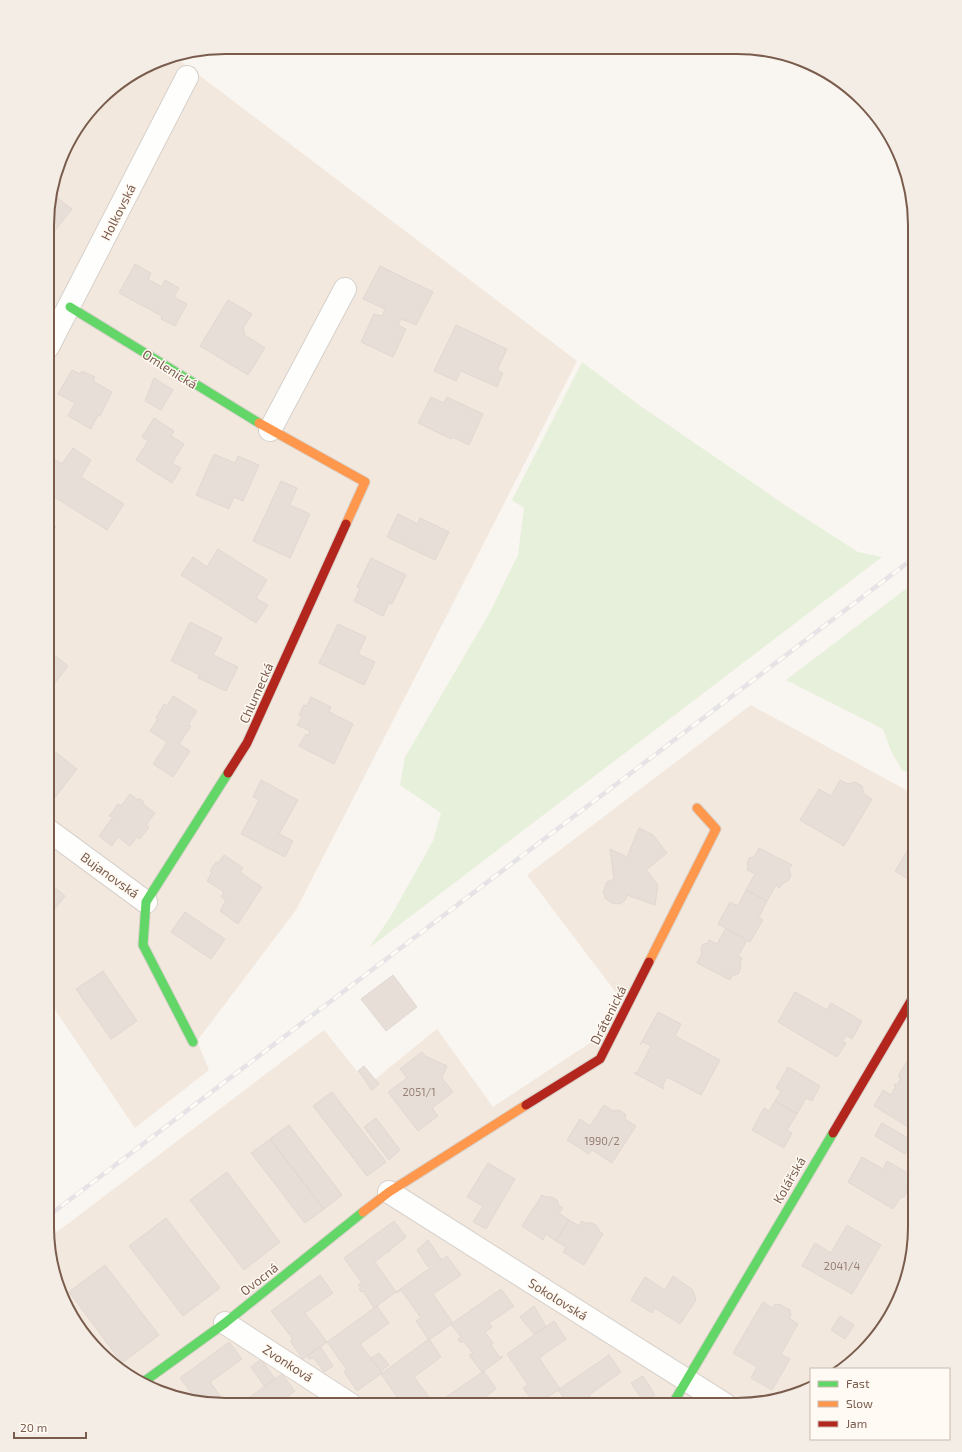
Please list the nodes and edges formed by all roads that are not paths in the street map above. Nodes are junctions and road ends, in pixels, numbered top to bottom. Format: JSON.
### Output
{"nodes":[{"id":1,"x":187,"y":76,"type":"dead end"},
{"id":2,"x":345,"y":289,"type":"dead end"},
{"id":3,"x":70,"y":307,"type":"junction"},
{"id":4,"x":54,"y":336,"type":"edge"},
{"id":5,"x":270,"y":430,"type":"junction"},
{"id":6,"x":365,"y":482,"type":"joint"},
{"id":7,"x":697,"y":808,"type":"dead end"},
{"id":8,"x":54,"y":834,"type":"edge"},
{"id":9,"x":146,"y":902,"type":"junction"},
{"id":10,"x":908,"y":1006,"type":"edge"},
{"id":11,"x":193,"y":1042,"type":"dead end"},
{"id":12,"x":389,"y":1192,"type":"junction"},
{"id":13,"x":225,"y":1323,"type":"junction"},
{"id":14,"x":147,"y":1379,"type":"edge"},
{"id":15,"x":687,"y":1381,"type":"junction"},
{"id":16,"x":341,"y":1398,"type":"edge"},
{"id":17,"x":676,"y":1398,"type":"edge"},
{"id":18,"x":715,"y":1398,"type":"edge"}],
"edges":[{"from":1,"to":3,"type":"street","name":"Holkovská"},
{"from":2,"to":5,"type":"street"},
{"from":3,"to":4,"type":"street","name":"Holkovská"},
{"from":3,"to":5,"type":"street","name":"Omlenická"},
{"from":5,"to":6,"type":"street","name":"Omlenická"},
{"from":6,"to":9,"type":"street","name":"Chlumecká"},
{"from":7,"to":12,"type":"street","name":"Drátenická"},
{"from":8,"to":9,"type":"street","name":"Bujanovská"},
{"from":9,"to":11,"type":"street","name":"Bujanovská"},
{"from":10,"to":15,"type":"street","name":"Kolářská"},
{"from":12,"to":13,"type":"street","name":"Ovocná"},
{"from":12,"to":15,"type":"street","name":"Sokolovská"},
{"from":13,"to":14,"type":"street","name":"Ovocná"},
{"from":13,"to":16,"type":"street","name":"Zvonková"},
{"from":15,"to":17,"type":"street","name":"Kolářská"},
{"from":15,"to":18,"type":"street","name":"Sokolovská"}]}
